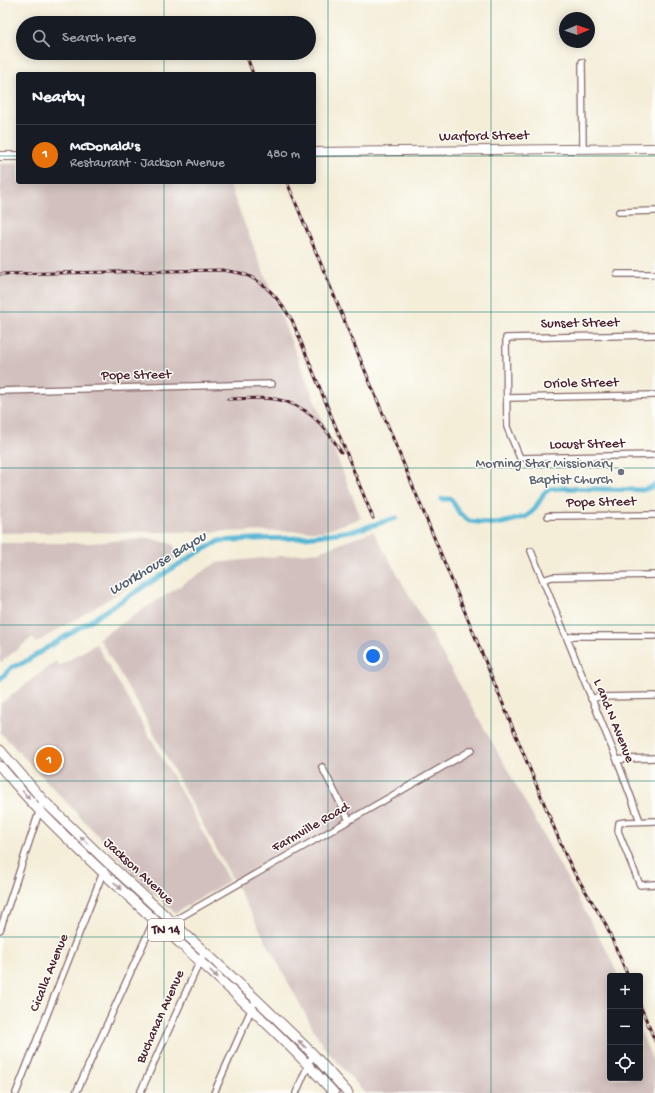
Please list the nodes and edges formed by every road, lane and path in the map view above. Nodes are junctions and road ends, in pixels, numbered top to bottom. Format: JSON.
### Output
{"nodes":[{"id":1,"x":582,"y":62,"type":"dead end"},
{"id":2,"x":655,"y":148,"type":"edge"},
{"id":3,"x":582,"y":149,"type":"junction"},
{"id":4,"x":316,"y":152,"type":"edge"},
{"id":5,"x":0,"y":156,"type":"edge"},
{"id":6,"x":16,"y":156,"type":"edge"},
{"id":7,"x":655,"y":211,"type":"edge"},
{"id":8,"x":619,"y":212,"type":"dead end"},
{"id":9,"x":617,"y":274,"type":"dead end"},
{"id":10,"x":655,"y":274,"type":"edge"},
{"id":11,"x":655,"y":335,"type":"edge"},
{"id":12,"x":272,"y":384,"type":"dead end"},
{"id":13,"x":0,"y":391,"type":"edge"},
{"id":14,"x":655,"y":395,"type":"edge"},
{"id":15,"x":507,"y":398,"type":"junction"},
{"id":16,"x":655,"y":455,"type":"edge"},
{"id":17,"x":655,"y":515,"type":"edge"},
{"id":18,"x":548,"y":516,"type":"dead end"},
{"id":19,"x":531,"y":551,"type":"dead end"},
{"id":20,"x":655,"y":575,"type":"edge"},
{"id":21,"x":543,"y":580,"type":"junction"},
{"id":22,"x":655,"y":636,"type":"edge"},
{"id":23,"x":567,"y":638,"type":"junction"},
{"id":24,"x":655,"y":696,"type":"edge"},
{"id":25,"x":591,"y":699,"type":"junction"},
{"id":26,"x":472,"y":750,"type":"dead end"},
{"id":27,"x":1,"y":754,"type":"edge"},
{"id":28,"x":655,"y":758,"type":"edge"},
{"id":29,"x":617,"y":760,"type":"junction"},
{"id":30,"x":0,"y":766,"type":"edge"},
{"id":31,"x":322,"y":767,"type":"dead end"},
{"id":32,"x":43,"y":800,"type":"junction"},
{"id":33,"x":39,"y":811,"type":"junction"},
{"id":34,"x":349,"y":820,"type":"junction"},
{"id":35,"x":640,"y":821,"type":"junction"},
{"id":36,"x":655,"y":821,"type":"edge"},
{"id":37,"x":107,"y":862,"type":"junction"},
{"id":38,"x":103,"y":872,"type":"junction"},
{"id":39,"x":655,"y":884,"type":"edge"},
{"id":40,"x":161,"y":912,"type":"junction"},
{"id":41,"x":154,"y":919,"type":"junction"},
{"id":42,"x":172,"y":921,"type":"junction"},
{"id":43,"x":165,"y":929,"type":"junction"},
{"id":44,"x":0,"y":930,"type":"edge"},
{"id":45,"x":204,"y":952,"type":"junction"},
{"id":46,"x":199,"y":961,"type":"junction"},
{"id":47,"x":256,"y":999,"type":"junction"},
{"id":48,"x":252,"y":1009,"type":"junction"},
{"id":49,"x":313,"y":1054,"type":"junction"},
{"id":50,"x":308,"y":1064,"type":"junction"},
{"id":51,"x":16,"y":1093,"type":"edge"},
{"id":52,"x":76,"y":1093,"type":"edge"},
{"id":53,"x":140,"y":1093,"type":"edge"},
{"id":54,"x":214,"y":1093,"type":"edge"},
{"id":55,"x":296,"y":1093,"type":"edge"},
{"id":56,"x":334,"y":1093,"type":"edge"},
{"id":57,"x":348,"y":1093,"type":"edge"}],
"edges":[{"from":1,"to":3,"type":"street"},
{"from":2,"to":3,"type":"main road","name":"Warford Street"},
{"from":3,"to":4,"type":"main road","name":"Warford Street"},
{"from":5,"to":6,"type":"main road"},
{"from":7,"to":8,"type":"street"},
{"from":9,"to":10,"type":"street"},
{"from":11,"to":15,"type":"street","name":"Sunset Street"},
{"from":12,"to":13,"type":"street","name":"Pope Street"},
{"from":14,"to":15,"type":"street","name":"Oriole Street"},
{"from":15,"to":16,"type":"street","name":"Locust Street"},
{"from":17,"to":18,"type":"street","name":"Pope Street"},
{"from":19,"to":21,"type":"street","name":"L and N Avenue"},
{"from":20,"to":21,"type":"street"},
{"from":21,"to":23,"type":"street","name":"L and N Avenue"},
{"from":22,"to":23,"type":"street"},
{"from":23,"to":25,"type":"street","name":"L and N Avenue"},
{"from":24,"to":25,"type":"street"},
{"from":25,"to":29,"type":"street","name":"L and N Avenue"},
{"from":26,"to":34,"type":"street","name":"Farmville Road"},
{"from":27,"to":32,"type":"main road","name":"Jackson Avenue","number":"TN 14"},
{"from":28,"to":29,"type":"street"},
{"from":29,"to":35,"type":"street","name":"L and N Avenue"},
{"from":30,"to":33,"type":"main road","name":"Jackson Avenue","number":"TN 14","one_way":true},
{"from":31,"to":34,"type":"street"},
{"from":32,"to":33,"type":"street"},
{"from":37,"to":32,"type":"main road","name":"Jackson Avenue","number":"TN 14","one_way":true},
{"from":33,"to":38,"type":"main road","name":"Jackson Avenue","number":"TN 14"},
{"from":33,"to":44,"type":"street"},
{"from":34,"to":42,"type":"street","name":"Farmville Road"},
{"from":35,"to":36,"type":"street"},
{"from":35,"to":39,"type":"street"},
{"from":37,"to":38,"type":"street","name":"Cicalla Avenue"},
{"from":37,"to":40,"type":"main road","name":"Jackson Avenue","number":"TN 14"},
{"from":38,"to":41,"type":"main road","name":"Jackson Avenue","number":"TN 14","one_way":true},
{"from":38,"to":51,"type":"street","name":"Cicalla Avenue"},
{"from":40,"to":41,"type":"street"},
{"from":40,"to":42,"type":"main road","name":"Jackson Avenue","number":"TN 14"},
{"from":41,"to":43,"type":"main road","name":"Jackson Avenue","number":"TN 14"},
{"from":41,"to":52,"type":"street"},
{"from":42,"to":43,"type":"street","name":"Farmville Road"},
{"from":42,"to":45,"type":"main road","name":"Jackson Avenue","number":"TN 14"},
{"from":43,"to":46,"type":"main road","name":"Jackson Avenue","number":"TN 14"},
{"from":45,"to":46,"type":"street","name":"Buchanan Avenue"},
{"from":45,"to":47,"type":"main road","name":"Jackson Avenue","number":"TN 14"},
{"from":46,"to":48,"type":"main road","name":"Jackson Avenue","number":"TN 14","one_way":true},
{"from":46,"to":53,"type":"street","name":"Buchanan Avenue"},
{"from":47,"to":48,"type":"street"},
{"from":49,"to":47,"type":"main road","name":"Jackson Avenue","number":"TN 14","one_way":true},
{"from":48,"to":50,"type":"main road","name":"Jackson Avenue","number":"TN 14"},
{"from":48,"to":54,"type":"street"},
{"from":49,"to":50,"type":"street"},
{"from":49,"to":57,"type":"main road","name":"Jackson Avenue","number":"TN 14"},
{"from":50,"to":55,"type":"street"},
{"from":50,"to":56,"type":"main road","name":"Jackson Avenue","number":"TN 14"}]}
